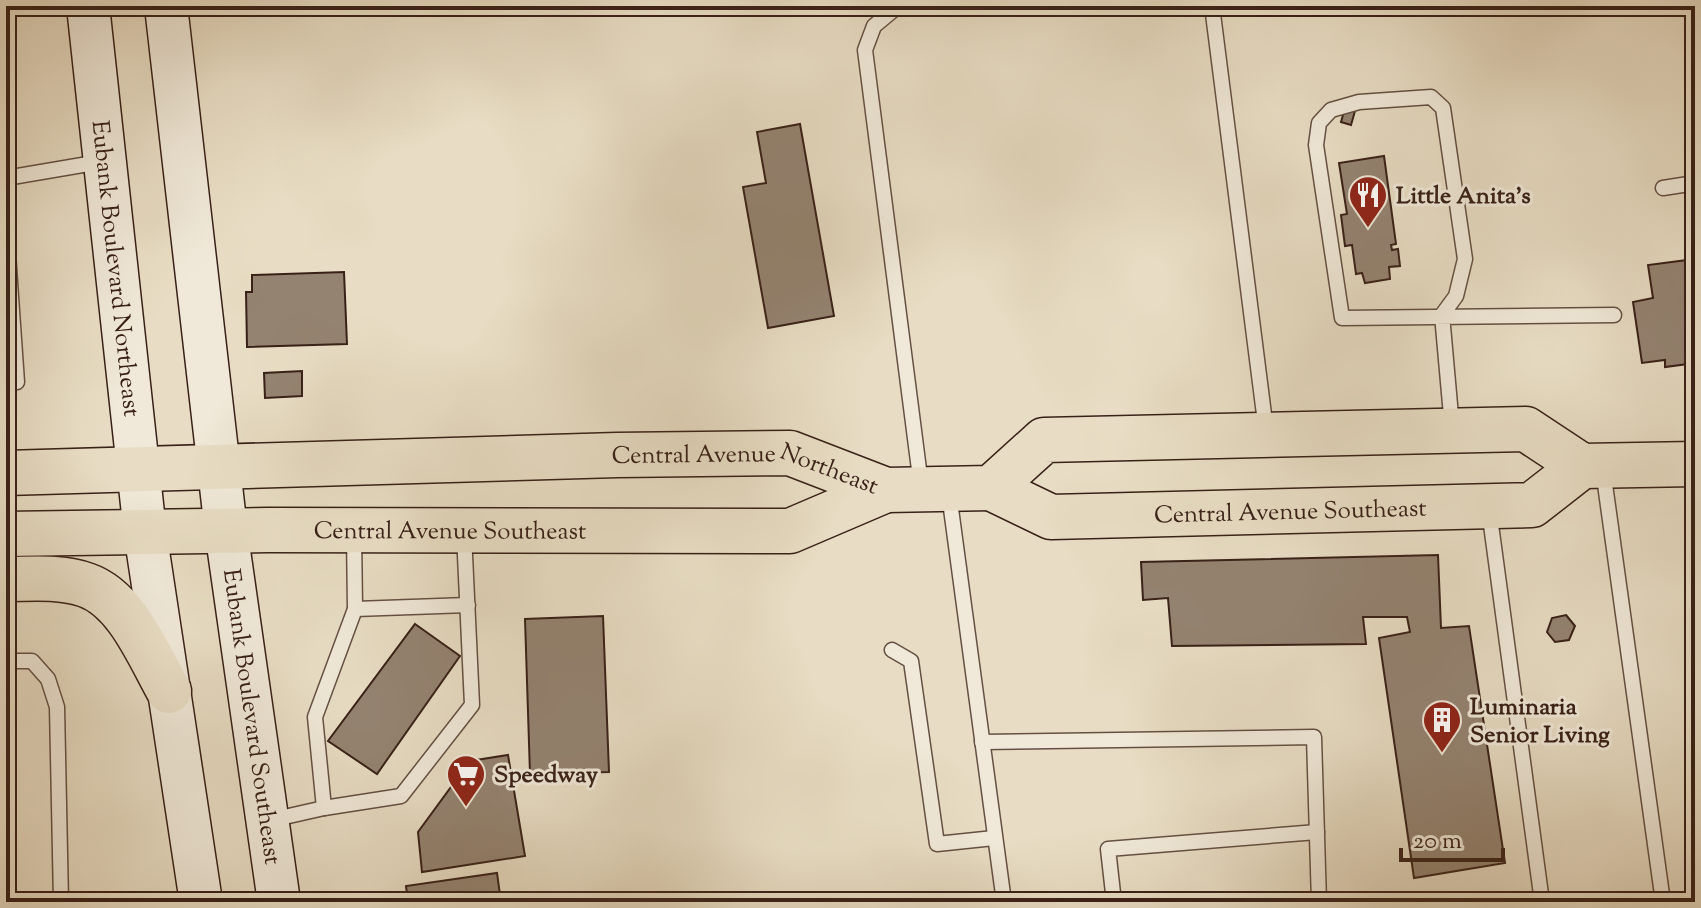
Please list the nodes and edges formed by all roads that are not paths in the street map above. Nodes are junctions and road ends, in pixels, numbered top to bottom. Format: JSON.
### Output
{"nodes":[{"id":1,"x":88,"y":6,"type":"edge"},
{"id":2,"x":166,"y":6,"type":"edge"},
{"id":3,"x":898,"y":6,"type":"edge"},
{"id":4,"x":1212,"y":6,"type":"edge"},
{"id":5,"x":104,"y":161,"type":"junction"},
{"id":6,"x":6,"y":178,"type":"edge"},
{"id":7,"x":1695,"y":183,"type":"edge"},
{"id":8,"x":1663,"y":188,"type":"dead end"},
{"id":9,"x":6,"y":225,"type":"edge"},
{"id":10,"x":1442,"y":315,"type":"junction"},
{"id":11,"x":1614,"y":315,"type":"dead end"},
{"id":12,"x":6,"y":383,"type":"edge"},
{"id":13,"x":1452,"y":430,"type":"junction"},
{"id":14,"x":1266,"y":435,"type":"junction"},
{"id":15,"x":1695,"y":464,"type":"edge"},
{"id":16,"x":1592,"y":466,"type":"junction"},
{"id":17,"x":219,"y":467,"type":"junction"},
{"id":18,"x":138,"y":471,"type":"junction"},
{"id":19,"x":6,"y":473,"type":"edge"},
{"id":20,"x":991,"y":488,"type":"junction"},
{"id":21,"x":919,"y":489,"type":"junction"},
{"id":22,"x":1489,"y":506,"type":"junction"},
{"id":23,"x":226,"y":530,"type":"junction"},
{"id":24,"x":354,"y":530,"type":"junction"},
{"id":25,"x":464,"y":530,"type":"junction"},
{"id":26,"x":145,"y":532,"type":"junction"},
{"id":27,"x":6,"y":534,"type":"edge"},
{"id":28,"x":6,"y":579,"type":"edge"},
{"id":29,"x":468,"y":605,"type":"junction"},
{"id":30,"x":355,"y":609,"type":"junction"},
{"id":31,"x":892,"y":650,"type":"dead end"},
{"id":32,"x":6,"y":661,"type":"edge"},
{"id":33,"x":169,"y":691,"type":"junction"},
{"id":34,"x":982,"y":742,"type":"junction"},
{"id":35,"x":324,"y":808,"type":"junction"},
{"id":36,"x":266,"y":821,"type":"junction"},
{"id":37,"x":1317,"y":832,"type":"junction"},
{"id":38,"x":994,"y":838,"type":"junction"},
{"id":39,"x":61,"y":902,"type":"edge"},
{"id":40,"x":201,"y":902,"type":"edge"},
{"id":41,"x":279,"y":902,"type":"edge"},
{"id":42,"x":1004,"y":902,"type":"edge"},
{"id":43,"x":1114,"y":902,"type":"edge"},
{"id":44,"x":1319,"y":902,"type":"edge"},
{"id":45,"x":1542,"y":902,"type":"edge"},
{"id":46,"x":1663,"y":902,"type":"edge"}],
"edges":[{"from":1,"to":5,"type":"main road","name":"Eubank Boulevard Northeast"},
{"from":2,"to":17,"type":"main road"},
{"from":3,"to":21,"type":"lane"},
{"from":4,"to":14,"type":"lane"},
{"from":5,"to":6,"type":"lane"},
{"from":5,"to":18,"type":"main road","name":"Eubank Boulevard Northeast"},
{"from":7,"to":8,"type":"lane"},
{"from":9,"to":12,"type":"lane"},
{"from":10,"to":10,"type":"lane"},
{"from":10,"to":11,"type":"lane"},
{"from":10,"to":13,"type":"lane"},
{"from":13,"to":14,"type":"main road"},
{"from":13,"to":16,"type":"main road"},
{"from":14,"to":20,"type":"main road"},
{"from":15,"to":16,"type":"main road"},
{"from":16,"to":22,"type":"main road","name":"Central Avenue Southeast"},
{"from":16,"to":46,"type":"lane"},
{"from":17,"to":18,"type":"main road","name":"Central Avenue Northeast"},
{"from":17,"to":21,"type":"main road","name":"Central Avenue Northeast"},
{"from":17,"to":23,"type":"main road"},
{"from":18,"to":19,"type":"main road","name":"Central Avenue Northeast"},
{"from":18,"to":26,"type":"main road","name":"Eubank Boulevard Northeast"},
{"from":20,"to":21,"type":"main road","name":"Central Avenue Northeast"},
{"from":20,"to":22,"type":"main road","name":"Central Avenue Southeast"},
{"from":21,"to":25,"type":"main road","name":"Central Avenue Southeast"},
{"from":21,"to":34,"type":"lane"},
{"from":22,"to":45,"type":"lane"},
{"from":23,"to":24,"type":"main road","name":"Central Avenue Southeast"},
{"from":23,"to":26,"type":"main road","name":"Central Avenue Southeast"},
{"from":23,"to":36,"type":"main road","name":"Eubank Boulevard Southeast"},
{"from":24,"to":25,"type":"main road","name":"Central Avenue Southeast"},
{"from":24,"to":30,"type":"lane"},
{"from":25,"to":29,"type":"lane"},
{"from":26,"to":27,"type":"main road","name":"Central Avenue Southeast"},
{"from":26,"to":33,"type":"main road"},
{"from":28,"to":33,"type":"main road"},
{"from":29,"to":30,"type":"lane"},
{"from":29,"to":35,"type":"lane"},
{"from":30,"to":35,"type":"lane"},
{"from":31,"to":38,"type":"lane"},
{"from":32,"to":39,"type":"lane"},
{"from":33,"to":40,"type":"main road"},
{"from":34,"to":37,"type":"lane"},
{"from":34,"to":38,"type":"lane"},
{"from":35,"to":36,"type":"lane"},
{"from":36,"to":41,"type":"main road","name":"Eubank Boulevard Southeast"},
{"from":37,"to":43,"type":"lane"},
{"from":37,"to":44,"type":"lane"},
{"from":38,"to":42,"type":"lane"}]}
